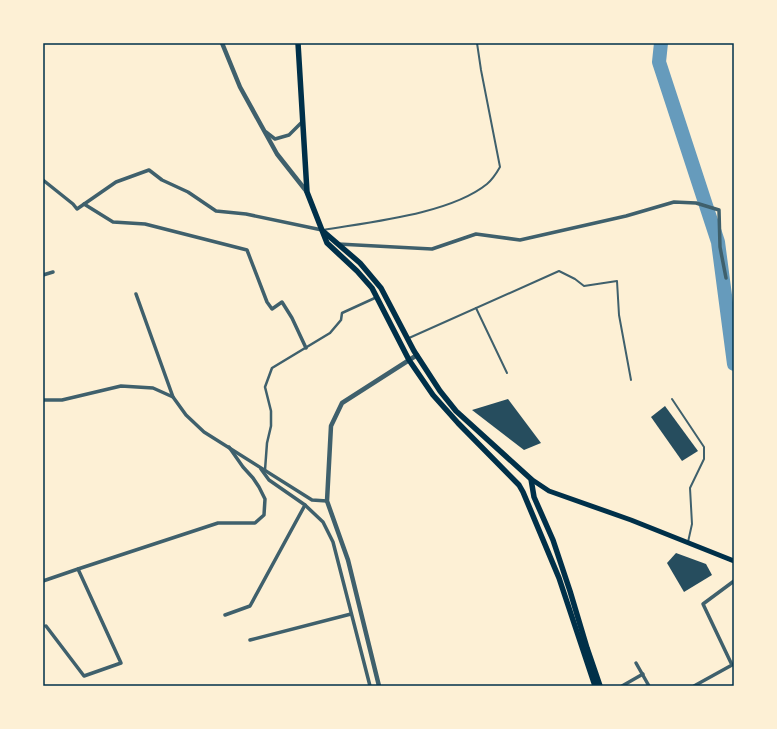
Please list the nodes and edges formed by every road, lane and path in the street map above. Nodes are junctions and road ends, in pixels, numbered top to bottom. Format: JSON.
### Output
{"nodes":[{"id":1,"x":222,"y":43,"type":"edge"},
{"id":2,"x":298,"y":43,"type":"edge"},
{"id":3,"x":477,"y":43,"type":"edge"},
{"id":4,"x":302,"y":122,"type":"junction"},
{"id":5,"x":263,"y":129,"type":"junction"},
{"id":6,"x":43,"y":180,"type":"edge"},
{"id":7,"x":307,"y":192,"type":"junction"},
{"id":8,"x":84,"y":204,"type":"junction"},
{"id":9,"x":322,"y":230,"type":"junction"},
{"id":10,"x":337,"y":244,"type":"junction"},
{"id":11,"x":53,"y":272,"type":"dead end"},
{"id":12,"x":43,"y":275,"type":"edge"},
{"id":13,"x":726,"y":278,"type":"dead end"},
{"id":14,"x":136,"y":294,"type":"dead end"},
{"id":15,"x":377,"y":297,"type":"junction"},
{"id":16,"x":476,"y":308,"type":"junction"},
{"id":17,"x":408,"y":338,"type":"junction"},
{"id":18,"x":306,"y":348,"type":"junction"},
{"id":19,"x":417,"y":355,"type":"junction"},
{"id":20,"x":409,"y":360,"type":"junction"},
{"id":21,"x":508,"y":373,"type":"dead end"},
{"id":22,"x":631,"y":380,"type":"dead end"},
{"id":23,"x":173,"y":397,"type":"junction"},
{"id":24,"x":672,"y":399,"type":"dead end"},
{"id":25,"x":43,"y":400,"type":"edge"},
{"id":26,"x":464,"y":418,"type":"junction"},
{"id":27,"x":458,"y":423,"type":"junction"},
{"id":28,"x":229,"y":448,"type":"junction"},
{"id":29,"x":261,"y":468,"type":"junction"},
{"id":30,"x":266,"y":470,"type":"junction"},
{"id":31,"x":531,"y":479,"type":"junction"},
{"id":32,"x":518,"y":485,"type":"junction"},
{"id":33,"x":534,"y":497,"type":"junction"},
{"id":34,"x":327,"y":501,"type":"junction"},
{"id":35,"x":305,"y":505,"type":"junction"},
{"id":36,"x":688,"y":543,"type":"junction"},
{"id":37,"x":734,"y":561,"type":"edge"},
{"id":38,"x":78,"y":569,"type":"junction"},
{"id":39,"x":43,"y":581,"type":"edge"},
{"id":40,"x":734,"y":581,"type":"edge"},
{"id":41,"x":351,"y":614,"type":"junction"},
{"id":42,"x":225,"y":615,"type":"dead end"},
{"id":43,"x":46,"y":626,"type":"dead end"},
{"id":44,"x":250,"y":640,"type":"dead end"},
{"id":45,"x":584,"y":649,"type":"junction"},
{"id":46,"x":636,"y":663,"type":"dead end"},
{"id":47,"x":642,"y":674,"type":"junction"},
{"id":48,"x":370,"y":686,"type":"edge"},
{"id":49,"x":379,"y":686,"type":"edge"},
{"id":50,"x":595,"y":686,"type":"edge"},
{"id":51,"x":600,"y":686,"type":"edge"},
{"id":52,"x":622,"y":686,"type":"edge"},
{"id":53,"x":649,"y":686,"type":"edge"},
{"id":54,"x":694,"y":686,"type":"edge"}],
"edges":[{"from":1,"to":5,"type":"street"},
{"from":2,"to":4,"type":"main road"},
{"from":3,"to":9,"type":"lane"},
{"from":4,"to":5,"type":"street"},
{"from":4,"to":7,"type":"main road"},
{"from":5,"to":7,"type":"street"},
{"from":6,"to":8,"type":"street"},
{"from":7,"to":9,"type":"main road"},
{"from":8,"to":9,"type":"street"},
{"from":8,"to":18,"type":"street"},
{"from":9,"to":10,"type":"main road"},
{"from":9,"to":15,"type":"main road"},
{"from":10,"to":13,"type":"street"},
{"from":10,"to":17,"type":"main road"},
{"from":11,"to":12,"type":"street"},
{"from":14,"to":23,"type":"street"},
{"from":15,"to":18,"type":"street"},
{"from":15,"to":20,"type":"main road"},
{"from":16,"to":17,"type":"lane"},
{"from":16,"to":21,"type":"lane"},
{"from":16,"to":22,"type":"lane"},
{"from":17,"to":19,"type":"main road"},
{"from":18,"to":30,"type":"street"},
{"from":19,"to":20,"type":"street"},
{"from":19,"to":26,"type":"main road"},
{"from":20,"to":27,"type":"main road"},
{"from":20,"to":34,"type":"street"},
{"from":23,"to":25,"type":"street"},
{"from":23,"to":28,"type":"street"},
{"from":24,"to":36,"type":"lane"},
{"from":26,"to":27,"type":"main road"},
{"from":26,"to":31,"type":"main road"},
{"from":27,"to":32,"type":"main road"},
{"from":28,"to":29,"type":"street"},
{"from":28,"to":38,"type":"street"},
{"from":29,"to":30,"type":"street"},
{"from":29,"to":35,"type":"street"},
{"from":30,"to":34,"type":"street"},
{"from":31,"to":33,"type":"main road"},
{"from":31,"to":36,"type":"main road"},
{"from":32,"to":33,"type":"main road"},
{"from":32,"to":45,"type":"main road"},
{"from":33,"to":45,"type":"main road"},
{"from":34,"to":49,"type":"street"},
{"from":35,"to":41,"type":"street"},
{"from":35,"to":42,"type":"street"},
{"from":36,"to":37,"type":"main road"},
{"from":38,"to":39,"type":"street"},
{"from":38,"to":43,"type":"street"},
{"from":40,"to":54,"type":"street"},
{"from":41,"to":44,"type":"street"},
{"from":41,"to":48,"type":"street"},
{"from":45,"to":50,"type":"main road"},
{"from":45,"to":51,"type":"main road"},
{"from":46,"to":47,"type":"street"},
{"from":47,"to":52,"type":"street"},
{"from":47,"to":53,"type":"street"}]}
